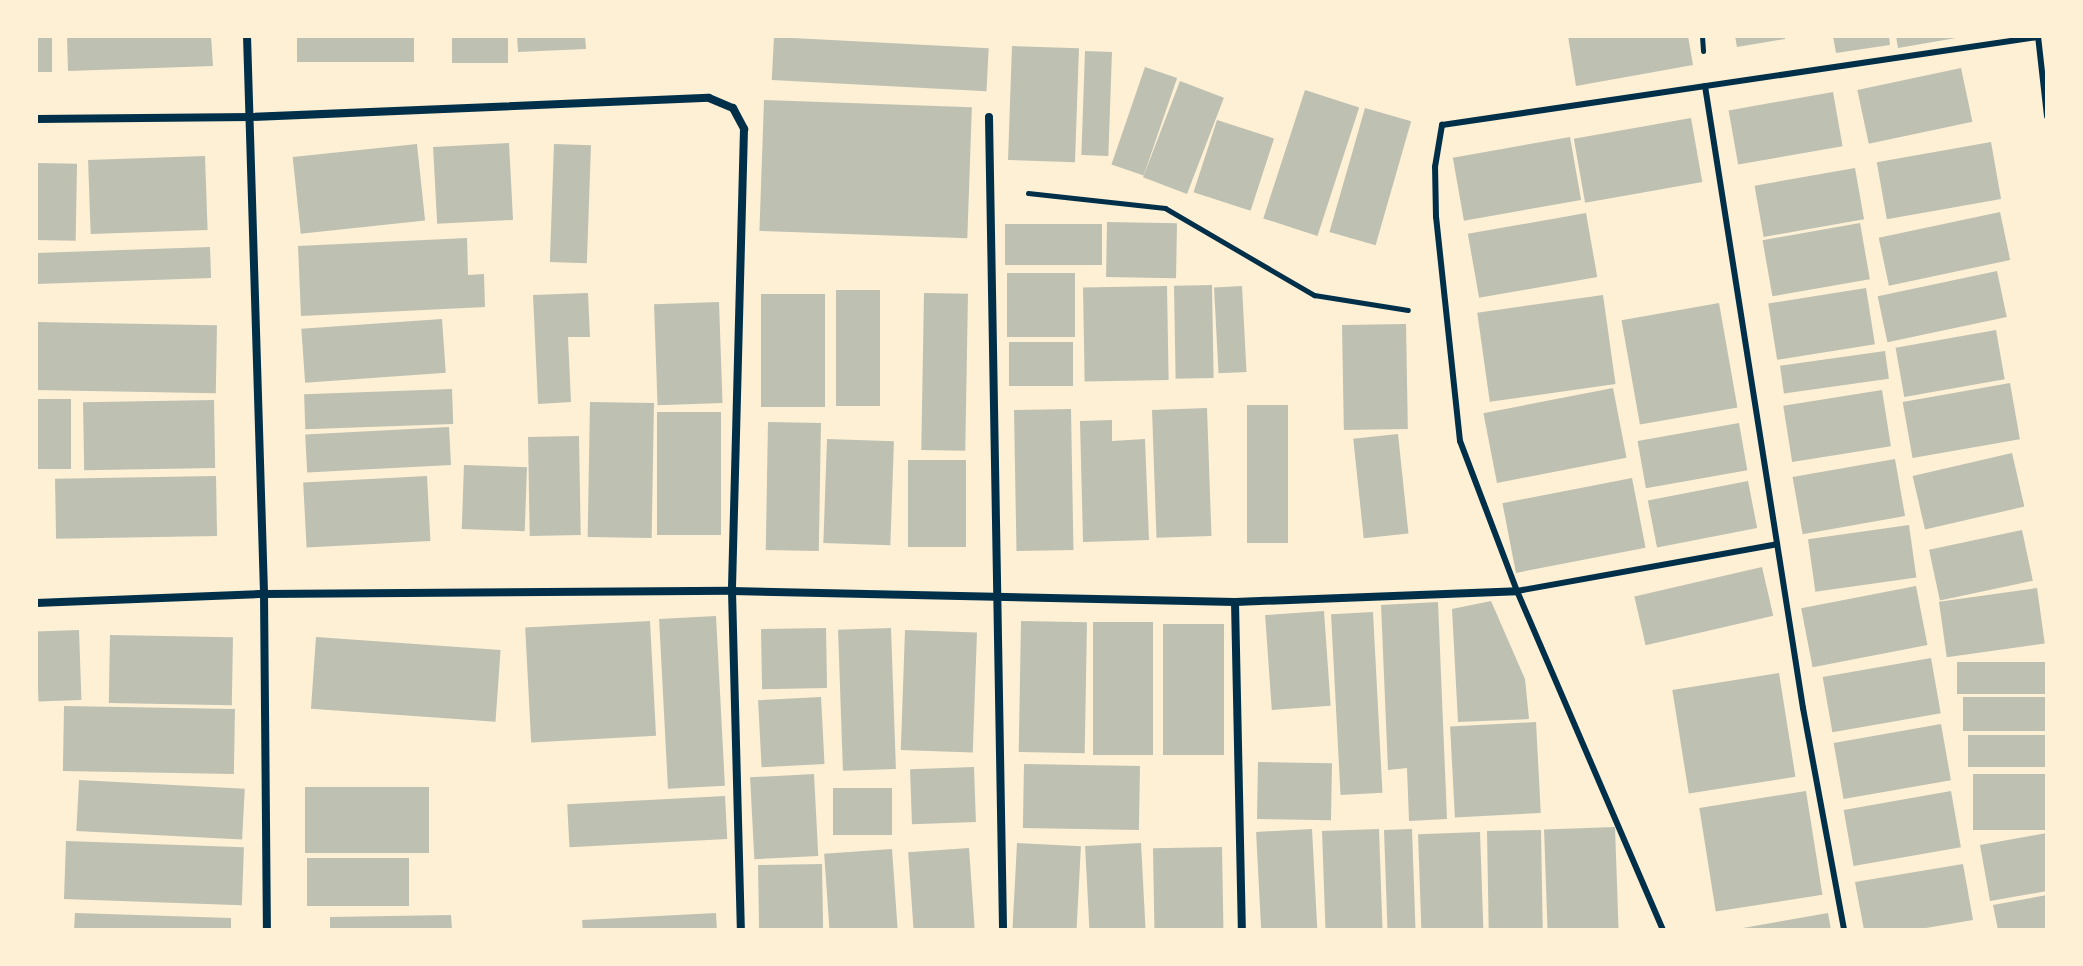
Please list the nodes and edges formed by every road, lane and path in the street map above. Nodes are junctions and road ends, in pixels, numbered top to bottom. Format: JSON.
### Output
{"nodes":[{"id":1,"x":247,"y":36,"type":"edge"},
{"id":2,"x":2038,"y":36,"type":"edge"},
{"id":3,"x":1705,"y":86,"type":"junction"},
{"id":4,"x":2047,"y":116,"type":"edge"},
{"id":5,"x":251,"y":117,"type":"junction"},
{"id":6,"x":989,"y":117,"type":"dead end"},
{"id":7,"x":36,"y":119,"type":"edge"},
{"id":8,"x":991,"y":191,"type":"junction"},
{"id":9,"x":1446,"y":316,"type":"junction"},
{"id":10,"x":1777,"y":544,"type":"junction"},
{"id":11,"x":732,"y":591,"type":"junction"},
{"id":12,"x":1517,"y":591,"type":"junction"},
{"id":13,"x":264,"y":594,"type":"junction"},
{"id":14,"x":996,"y":596,"type":"junction"},
{"id":15,"x":1235,"y":602,"type":"junction"},
{"id":16,"x":36,"y":603,"type":"edge"},
{"id":17,"x":267,"y":930,"type":"edge"},
{"id":18,"x":741,"y":930,"type":"edge"},
{"id":19,"x":1003,"y":930,"type":"edge"},
{"id":20,"x":1242,"y":930,"type":"edge"},
{"id":21,"x":1663,"y":930,"type":"edge"},
{"id":22,"x":1844,"y":930,"type":"edge"}],
"edges":[{"from":1,"to":5,"type":"street"},
{"from":2,"to":3,"type":"lane"},
{"from":2,"to":4,"type":"lane"},
{"from":3,"to":9,"type":"lane"},
{"from":3,"to":10,"type":"lane"},
{"from":5,"to":7,"type":"street"},
{"from":5,"to":11,"type":"street"},
{"from":5,"to":13,"type":"street"},
{"from":6,"to":8,"type":"street"},
{"from":8,"to":9,"type":"path"},
{"from":8,"to":14,"type":"street"},
{"from":9,"to":12,"type":"lane"},
{"from":10,"to":12,"type":"lane"},
{"from":10,"to":22,"type":"lane"},
{"from":11,"to":13,"type":"street"},
{"from":11,"to":14,"type":"street"},
{"from":11,"to":18,"type":"street"},
{"from":12,"to":15,"type":"street"},
{"from":12,"to":21,"type":"lane"},
{"from":13,"to":16,"type":"street"},
{"from":13,"to":17,"type":"street"},
{"from":14,"to":15,"type":"street"},
{"from":14,"to":19,"type":"street"},
{"from":15,"to":20,"type":"street"}]}
